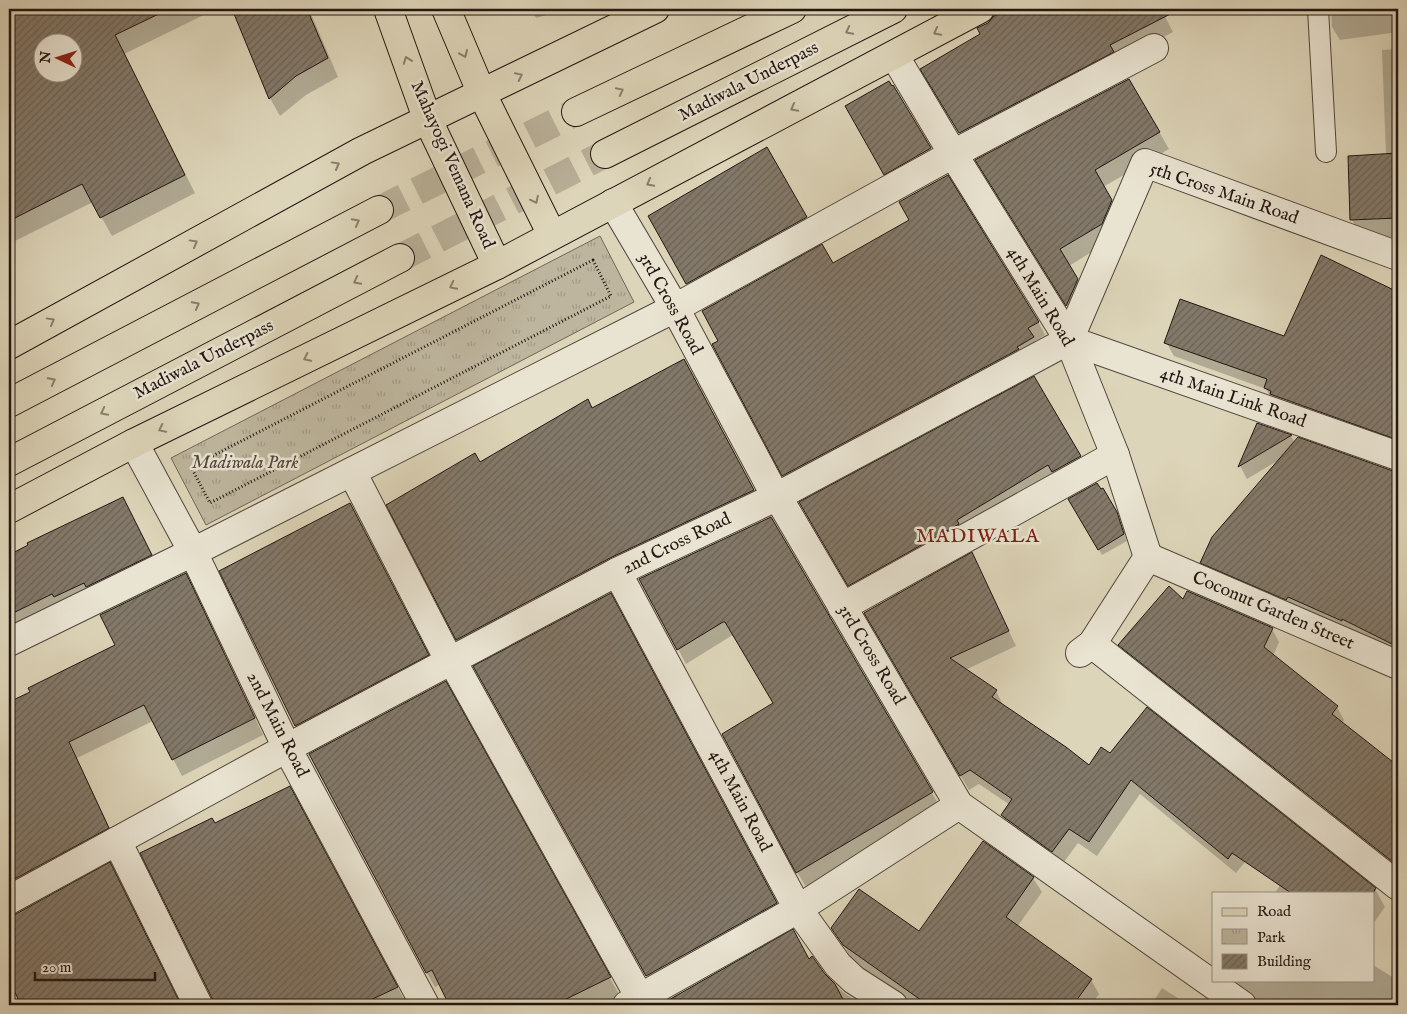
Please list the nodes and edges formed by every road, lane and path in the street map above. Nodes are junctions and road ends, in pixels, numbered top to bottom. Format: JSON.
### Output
{"nodes":[{"id":1,"x":388,"y":9,"type":"edge"},
{"id":2,"x":446,"y":9,"type":"edge"},
{"id":3,"x":655,"y":9,"type":"edge"},
{"id":4,"x":792,"y":9,"type":"edge"},
{"id":5,"x":893,"y":9,"type":"edge"},
{"id":6,"x":980,"y":9,"type":"edge"},
{"id":7,"x":1318,"y":9,"type":"edge"},
{"id":8,"x":1154,"y":48,"type":"dead end"},
{"id":9,"x":894,"y":55,"type":"junction"},
{"id":10,"x":482,"y":94,"type":"junction"},
{"id":11,"x":576,"y":112,"type":"tunnel mouth"},
{"id":12,"x":427,"y":118,"type":"junction"},
{"id":13,"x":1326,"y":152,"type":"dead end"},
{"id":14,"x":605,"y":154,"type":"tunnel mouth"},
{"id":15,"x":953,"y":154,"type":"junction"},
{"id":16,"x":613,"y":203,"type":"junction"},
{"id":17,"x":379,"y":210,"type":"tunnel mouth"},
{"id":18,"x":552,"y":235,"type":"junction"},
{"id":19,"x":1398,"y":256,"type":"edge"},
{"id":20,"x":400,"y":258,"type":"tunnel mouth"},
{"id":21,"x":497,"y":264,"type":"junction"},
{"id":22,"x":675,"y":308,"type":"junction"},
{"id":23,"x":1068,"y":340,"type":"junction"},
{"id":24,"x":9,"y":345,"type":"edge"},
{"id":25,"x":9,"y":403,"type":"edge"},
{"id":26,"x":134,"y":443,"type":"junction"},
{"id":27,"x":1114,"y":455,"type":"junction"},
{"id":28,"x":1398,"y":456,"type":"edge"},
{"id":29,"x":9,"y":462,"type":"edge"},
{"id":30,"x":352,"y":472,"type":"junction"},
{"id":31,"x":776,"y":497,"type":"junction"},
{"id":32,"x":210,"y":503,"type":"joint"},
{"id":33,"x":9,"y":509,"type":"edge"},
{"id":34,"x":193,"y":552,"type":"junction"},
{"id":35,"x":1148,"y":557,"type":"junction"},
{"id":36,"x":617,"y":572,"type":"junction"},
{"id":37,"x":842,"y":607,"type":"junction"},
{"id":38,"x":9,"y":642,"type":"edge"},
{"id":39,"x":450,"y":662,"type":"junction"},
{"id":40,"x":1398,"y":665,"type":"edge"},
{"id":41,"x":287,"y":748,"type":"junction"},
{"id":42,"x":959,"y":805,"type":"junction"},
{"id":43,"x":117,"y":841,"type":"junction"},
{"id":44,"x":1398,"y":886,"type":"edge"},
{"id":45,"x":9,"y":900,"type":"edge"},
{"id":46,"x":798,"y":909,"type":"junction"},
{"id":47,"x":637,"y":1003,"type":"edge"},
{"id":48,"x":198,"y":1005,"type":"edge"},
{"id":49,"x":425,"y":1005,"type":"edge"},
{"id":50,"x":893,"y":1005,"type":"edge"},
{"id":51,"x":1242,"y":1005,"type":"edge"}],
"edges":[{"from":12,"to":1,"type":"main road","name":"Mahayogi Vemana Road","one_way":true},
{"from":2,"to":10,"type":"main road","one_way":true},
{"from":10,"to":3,"type":"main road","one_way":true},
{"from":11,"to":4,"type":"main road","one_way":true},
{"from":5,"to":14,"type":"main road","name":"Madiwala Underpass","one_way":true},
{"from":6,"to":9,"type":"main road","one_way":true},
{"from":7,"to":13,"type":"lane"},
{"from":8,"to":15,"type":"street"},
{"from":9,"to":15,"type":"street","name":"4th Main Road"},
{"from":9,"to":16,"type":"main road","one_way":true},
{"from":10,"to":12,"type":"main road"},
{"from":10,"to":18,"type":"main road","one_way":true},
{"from":12,"to":21,"type":"main road","name":"Mahayogi Vemana Road"},
{"from":24,"to":12,"type":"main road","one_way":true},
{"from":15,"to":22,"type":"street"},
{"from":15,"to":23,"type":"street","name":"4th Main Road"},
{"from":16,"to":18,"type":"main road"},
{"from":16,"to":22,"type":"street","name":"3rd Cross Road"},
{"from":25,"to":17,"type":"main road","one_way":true},
{"from":18,"to":21,"type":"main road"},
{"from":19,"to":23,"type":"street","name":"5th Cross Main Road"},
{"from":20,"to":29,"type":"main road","name":"Madiwala Underpass","one_way":true},
{"from":21,"to":26,"type":"main road","one_way":true},
{"from":22,"to":30,"type":"street"},
{"from":22,"to":31,"type":"street","name":"3rd Cross Road"},
{"from":23,"to":27,"type":"street","name":"4th Main Road"},
{"from":23,"to":28,"type":"street","name":"4th Main Link Road"},
{"from":23,"to":31,"type":"street","name":"2nd Cross Road"},
{"from":26,"to":33,"type":"main road"},
{"from":26,"to":34,"type":"street","name":"2nd Main Road"},
{"from":27,"to":35,"type":"street","name":"4th Main Road"},
{"from":27,"to":37,"type":"street"},
{"from":30,"to":34,"type":"street"},
{"from":30,"to":39,"type":"street"},
{"from":31,"to":36,"type":"street","name":"2nd Cross Road"},
{"from":31,"to":37,"type":"street","name":"3rd Cross Road"},
{"from":32,"to":32,"type":"path"},
{"from":34,"to":38,"type":"street"},
{"from":34,"to":41,"type":"street","name":"2nd Main Road"},
{"from":35,"to":40,"type":"street","name":"Coconut Garden Street"},
{"from":35,"to":44,"type":"street"},
{"from":36,"to":39,"type":"street","name":"2nd Cross Road"},
{"from":36,"to":46,"type":"street","name":"4th Main Road"},
{"from":37,"to":42,"type":"street","name":"3rd Cross Road"},
{"from":39,"to":41,"type":"street","name":"2nd Cross Road"},
{"from":39,"to":47,"type":"street"},
{"from":41,"to":43,"type":"street","name":"2nd Cross Road"},
{"from":41,"to":49,"type":"street","name":"2nd Main Road"},
{"from":42,"to":46,"type":"street"},
{"from":42,"to":51,"type":"street","name":"3rd Cross Road"},
{"from":43,"to":45,"type":"street","name":"2nd Cross Road"},
{"from":43,"to":48,"type":"street"},
{"from":46,"to":47,"type":"street"},
{"from":46,"to":50,"type":"street","name":"4th Main Road"}]}
